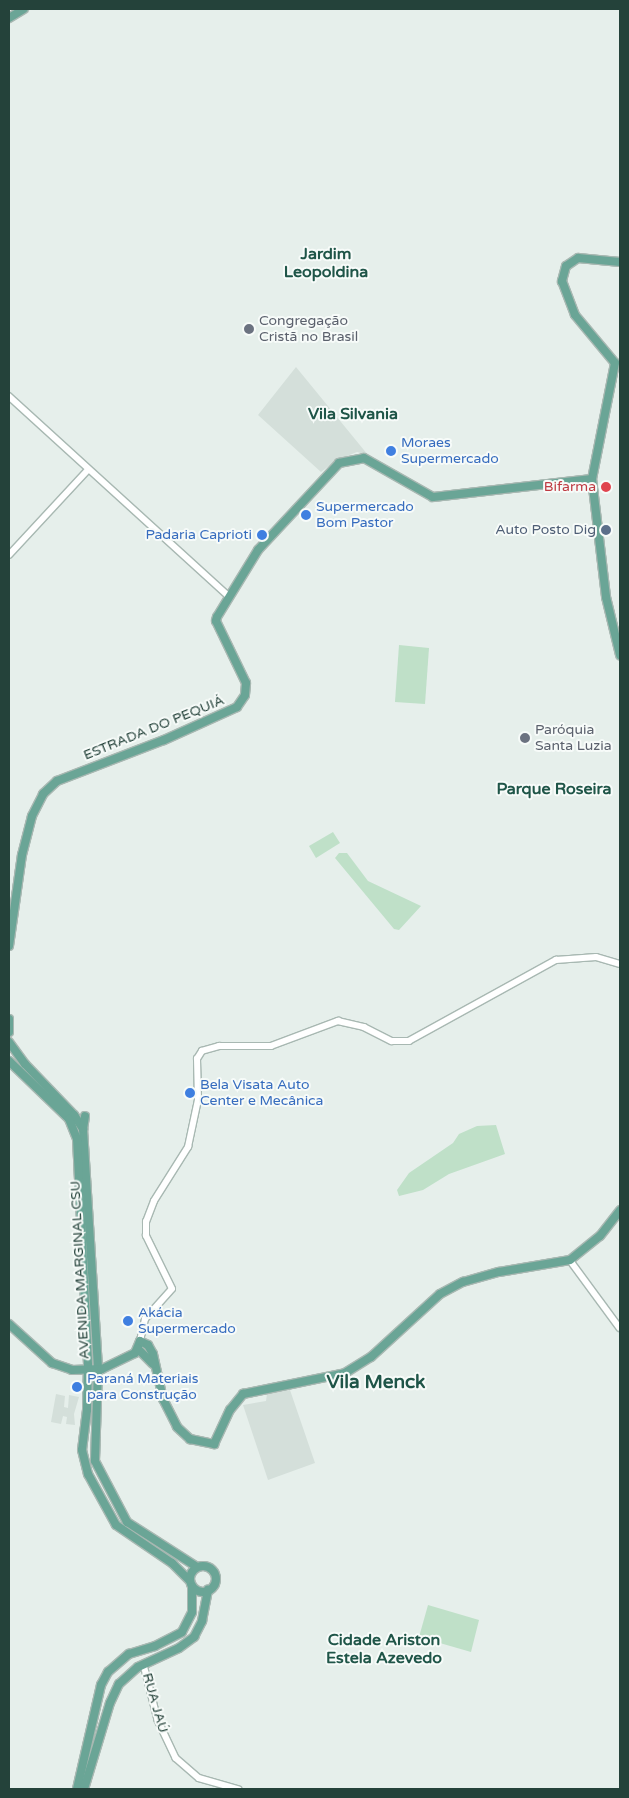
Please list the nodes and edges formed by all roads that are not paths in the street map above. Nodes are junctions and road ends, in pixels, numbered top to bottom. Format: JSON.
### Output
{"nodes":[{"id":1,"x":24,"y":9,"type":"edge"},
{"id":2,"x":9,"y":18,"type":"edge"},
{"id":3,"x":620,"y":262,"type":"edge"},
{"id":4,"x":9,"y":396,"type":"edge"},
{"id":5,"x":88,"y":470,"type":"junction"},
{"id":6,"x":592,"y":479,"type":"junction"},
{"id":7,"x":9,"y":555,"type":"edge"},
{"id":8,"x":229,"y":596,"type":"junction"},
{"id":9,"x":620,"y":655,"type":"edge"},
{"id":10,"x":9,"y":946,"type":"edge"},
{"id":11,"x":620,"y":964,"type":"edge"},
{"id":12,"x":9,"y":1021,"type":"edge"},
{"id":13,"x":9,"y":1032,"type":"edge"},
{"id":14,"x":9,"y":1041,"type":"edge"},
{"id":15,"x":9,"y":1061,"type":"edge"},
{"id":16,"x":86,"y":1116,"type":"dead end"},
{"id":17,"x":83,"y":1129,"type":"junction"},
{"id":18,"x":620,"y":1210,"type":"edge"},
{"id":19,"x":86,"y":1247,"type":"junction"},
{"id":20,"x":570,"y":1260,"type":"junction"},
{"id":21,"x":9,"y":1324,"type":"edge"},
{"id":22,"x":620,"y":1328,"type":"edge"},
{"id":23,"x":139,"y":1345,"type":"junction"},
{"id":24,"x":98,"y":1370,"type":"junction"},
{"id":25,"x":88,"y":1371,"type":"junction"},
{"id":26,"x":87,"y":1410,"type":"junction"},
{"id":27,"x":98,"y":1412,"type":"junction"},
{"id":28,"x":197,"y":1568,"type":"junction"},
{"id":29,"x":190,"y":1584,"type":"junction"},
{"id":30,"x":208,"y":1590,"type":"junction"},
{"id":31,"x":144,"y":1665,"type":"junction"},
{"id":32,"x":77,"y":1789,"type":"edge"},
{"id":33,"x":84,"y":1789,"type":"edge"},
{"id":34,"x":238,"y":1789,"type":"edge"}],
"edges":[{"from":1,"to":2,"type":"main road"},
{"from":3,"to":6,"type":"main road"},
{"from":4,"to":5,"type":"street"},
{"from":5,"to":7,"type":"street"},
{"from":5,"to":8,"type":"street"},
{"from":6,"to":8,"type":"main road","name":"ESTRADA DO PEQUIÁ"},
{"from":6,"to":9,"type":"main road"},
{"from":8,"to":10,"type":"main road","name":"ESTRADA DO PEQUIÁ"},
{"from":11,"to":23,"type":"street"},
{"from":12,"to":13,"type":"main road"},
{"from":13,"to":14,"type":"main road"},
{"from":14,"to":17,"type":"main road"},
{"from":15,"to":19,"type":"main road","name":"AVENIDA MARGINAL CSU"},
{"from":16,"to":17,"type":"main road","name":"AVENIDA MARGINAL CSU"},
{"from":17,"to":19,"type":"main road","name":"AVENIDA MARGINAL CSU"},
{"from":18,"to":20,"type":"main road"},
{"from":19,"to":24,"type":"main road","name":"AVENIDA MARGINAL CSU"},
{"from":19,"to":25,"type":"main road","name":"AVENIDA MARGINAL CSU"},
{"from":20,"to":22,"type":"street"},
{"from":20,"to":23,"type":"main road"},
{"from":21,"to":25,"type":"main road"},
{"from":23,"to":24,"type":"main road"},
{"from":24,"to":25,"type":"main road"},
{"from":24,"to":27,"type":"main road","name":"AVENIDA MARGINAL CSU"},
{"from":25,"to":26,"type":"main road","name":"AVENIDA MARGINAL CSU"},
{"from":26,"to":27,"type":"main road"},
{"from":26,"to":29,"type":"main road","name":"AVENIDA MARGINAL CSU"},
{"from":27,"to":28,"type":"main road","name":"AVENIDA MARGINAL CSU"},
{"from":28,"to":29,"type":"main road"},
{"from":28,"to":30,"type":"main road"},
{"from":29,"to":30,"type":"main road"},
{"from":29,"to":32,"type":"main road"},
{"from":30,"to":31,"type":"main road"},
{"from":31,"to":33,"type":"main road"},
{"from":31,"to":34,"type":"street","name":"RUA JAÚ"}]}
